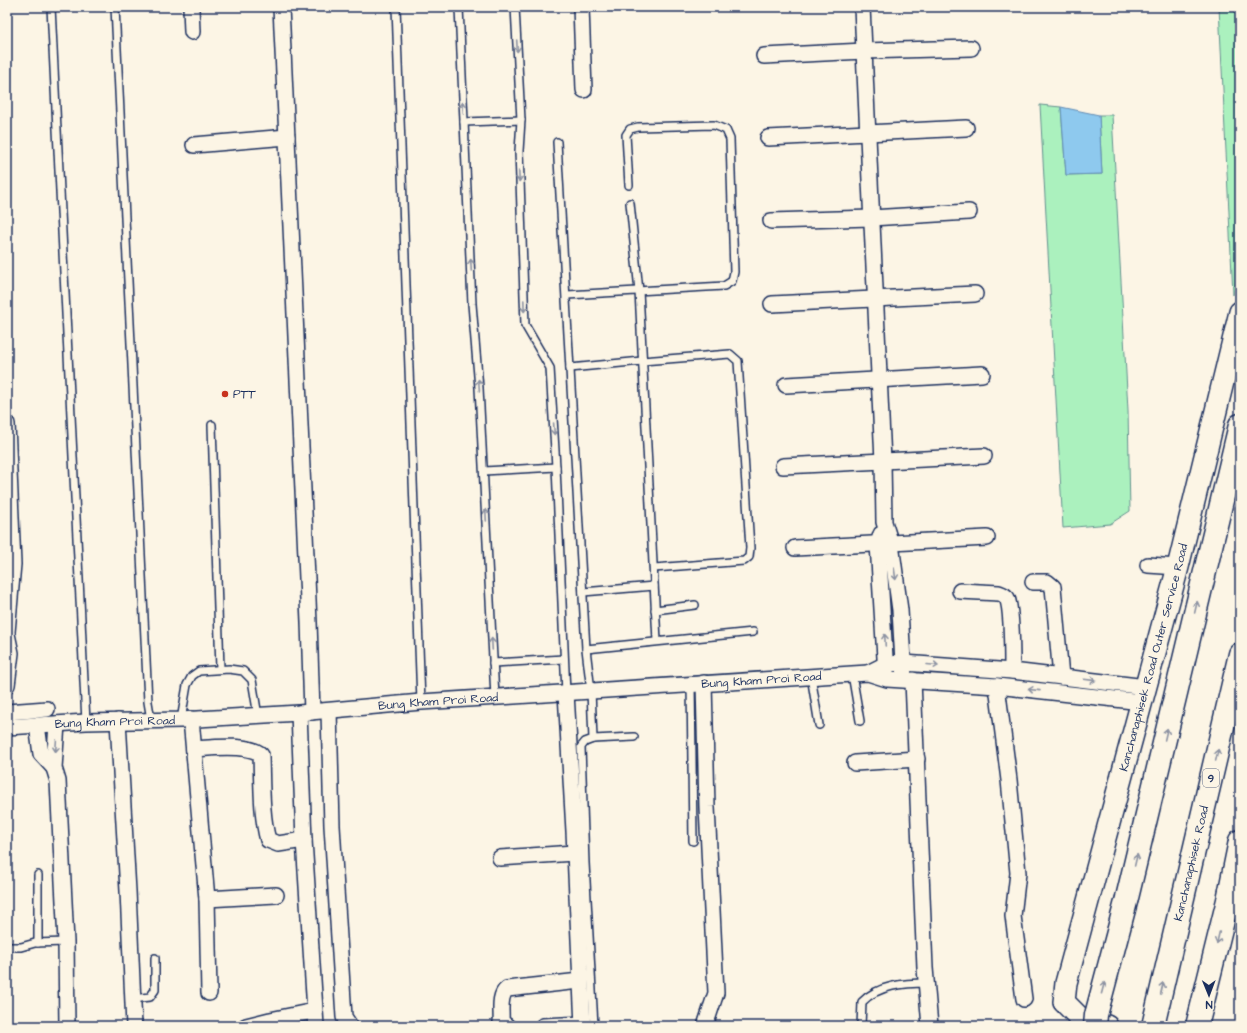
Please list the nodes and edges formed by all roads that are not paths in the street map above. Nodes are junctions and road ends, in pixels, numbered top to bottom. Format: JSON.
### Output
{"nodes":[{"id":1,"x":51,"y":7,"type":"edge"},
{"id":2,"x":114,"y":7,"type":"edge"},
{"id":3,"x":191,"y":7,"type":"edge"},
{"id":4,"x":281,"y":7,"type":"edge"},
{"id":5,"x":396,"y":7,"type":"edge"},
{"id":6,"x":459,"y":7,"type":"edge"},
{"id":7,"x":516,"y":7,"type":"edge"},
{"id":8,"x":581,"y":7,"type":"edge"},
{"id":9,"x":862,"y":7,"type":"edge"},
{"id":10,"x":192,"y":32,"type":"dead end"},
{"id":11,"x":970,"y":48,"type":"dead end"},
{"id":12,"x":864,"y":51,"type":"junction"},
{"id":13,"x":764,"y":56,"type":"dead end"},
{"id":14,"x":584,"y":90,"type":"dead end"},
{"id":15,"x":521,"y":120,"type":"junction"},
{"id":16,"x":464,"y":122,"type":"junction"},
{"id":17,"x":966,"y":128,"type":"dead end"},
{"id":18,"x":868,"y":133,"type":"junction"},
{"id":19,"x":286,"y":137,"type":"junction"},
{"id":20,"x":768,"y":138,"type":"dead end"},
{"id":21,"x":557,"y":142,"type":"dead end"},
{"id":22,"x":194,"y":145,"type":"dead end"},
{"id":23,"x":628,"y":185,"type":"dead end"},
{"id":24,"x":630,"y":203,"type":"dead end"},
{"id":25,"x":969,"y":212,"type":"dead end"},
{"id":26,"x":871,"y":218,"type":"junction"},
{"id":27,"x":771,"y":221,"type":"dead end"},
{"id":28,"x":639,"y":291,"type":"junction"},
{"id":29,"x":975,"y":294,"type":"dead end"},
{"id":30,"x":567,"y":295,"type":"junction"},
{"id":31,"x":875,"y":298,"type":"junction"},
{"id":32,"x":772,"y":304,"type":"dead end"},
{"id":33,"x":1240,"y":312,"type":"edge"},
{"id":34,"x":642,"y":360,"type":"junction"},
{"id":35,"x":570,"y":368,"type":"junction"},
{"id":36,"x":982,"y":374,"type":"dead end"},
{"id":37,"x":879,"y":379,"type":"junction"},
{"id":38,"x":786,"y":385,"type":"dead end"},
{"id":39,"x":7,"y":424,"type":"edge"},
{"id":40,"x":212,"y":425,"type":"dead end"},
{"id":41,"x":1240,"y":425,"type":"edge"},
{"id":42,"x":984,"y":456,"type":"dead end"},
{"id":43,"x":883,"y":461,"type":"junction"},
{"id":44,"x":783,"y":466,"type":"dead end"},
{"id":45,"x":556,"y":467,"type":"junction"},
{"id":46,"x":484,"y":471,"type":"junction"},
{"id":47,"x":8,"y":472,"type":"edge"},
{"id":48,"x":987,"y":538,"type":"dead end"},
{"id":49,"x":884,"y":544,"type":"junction"},
{"id":50,"x":795,"y":548,"type":"dead end"},
{"id":51,"x":10,"y":564,"type":"edge"},
{"id":52,"x":1148,"y":565,"type":"dead end"},
{"id":53,"x":1178,"y":567,"type":"junction"},
{"id":54,"x":654,"y":568,"type":"junction"},
{"id":55,"x":1033,"y":582,"type":"dead end"},
{"id":56,"x":654,"y":586,"type":"junction"},
{"id":57,"x":960,"y":591,"type":"dead end"},
{"id":58,"x":584,"y":592,"type":"junction"},
{"id":59,"x":695,"y":605,"type":"dead end"},
{"id":60,"x":656,"y":610,"type":"junction"},
{"id":61,"x":900,"y":610,"type":"junction"},
{"id":62,"x":883,"y":612,"type":"junction"},
{"id":63,"x":753,"y":632,"type":"dead end"},
{"id":64,"x":7,"y":633,"type":"edge"},
{"id":65,"x":657,"y":641,"type":"junction"},
{"id":66,"x":586,"y":648,"type":"junction"},
{"id":67,"x":9,"y":654,"type":"edge"},
{"id":68,"x":1240,"y":654,"type":"edge"},
{"id":69,"x":564,"y":659,"type":"junction"},
{"id":70,"x":493,"y":663,"type":"junction"},
{"id":71,"x":904,"y":663,"type":"junction"},
{"id":72,"x":220,"y":669,"type":"junction"},
{"id":73,"x":886,"y":671,"type":"junction"},
{"id":74,"x":1012,"y":671,"type":"junction"},
{"id":75,"x":852,"y":674,"type":"junction"},
{"id":76,"x":811,"y":676,"type":"junction"},
{"id":77,"x":1061,"y":677,"type":"junction"},
{"id":78,"x":909,"y":680,"type":"junction"},
{"id":79,"x":697,"y":684,"type":"junction"},
{"id":80,"x":7,"y":685,"type":"edge"},
{"id":81,"x":997,"y":686,"type":"junction"},
{"id":82,"x":591,"y":691,"type":"junction"},
{"id":83,"x":566,"y":693,"type":"junction"},
{"id":84,"x":1144,"y":694,"type":"junction"},
{"id":85,"x":495,"y":697,"type":"junction"},
{"id":86,"x":421,"y":702,"type":"junction"},
{"id":87,"x":46,"y":709,"type":"dead end"},
{"id":88,"x":329,"y":711,"type":"junction"},
{"id":89,"x":7,"y":712,"type":"edge"},
{"id":90,"x":306,"y":713,"type":"junction"},
{"id":91,"x":258,"y":716,"type":"junction"},
{"id":92,"x":186,"y":719,"type":"junction"},
{"id":93,"x":151,"y":720,"type":"junction"},
{"id":94,"x":118,"y":721,"type":"junction"},
{"id":95,"x":860,"y":721,"type":"dead end"},
{"id":96,"x":86,"y":722,"type":"junction"},
{"id":97,"x":57,"y":724,"type":"junction"},
{"id":98,"x":37,"y":725,"type":"junction"},
{"id":99,"x":819,"y":725,"type":"dead end"},
{"id":100,"x":7,"y":727,"type":"edge"},
{"id":101,"x":634,"y":737,"type":"dead end"},
{"id":102,"x":593,"y":739,"type":"junction"},
{"id":103,"x":194,"y":749,"type":"junction"},
{"id":104,"x":917,"y":759,"type":"junction"},
{"id":105,"x":855,"y":763,"type":"dead end"},
{"id":106,"x":54,"y":768,"type":"junction"},
{"id":107,"x":304,"y":840,"type":"junction"},
{"id":108,"x":1240,"y":840,"type":"edge"},
{"id":109,"x":693,"y":841,"type":"dead end"},
{"id":110,"x":574,"y":853,"type":"junction"},
{"id":111,"x":500,"y":858,"type":"dead end"},
{"id":112,"x":38,"y":876,"type":"dead end"},
{"id":113,"x":276,"y":895,"type":"dead end"},
{"id":114,"x":207,"y":899,"type":"junction"},
{"id":115,"x":66,"y":942,"type":"junction"},
{"id":116,"x":38,"y":943,"type":"junction"},
{"id":117,"x":7,"y":947,"type":"edge"},
{"id":118,"x":154,"y":958,"type":"dead end"},
{"id":119,"x":580,"y":981,"type":"junction"},
{"id":120,"x":927,"y":983,"type":"junction"},
{"id":121,"x":209,"y":993,"type":"dead end"},
{"id":122,"x":132,"y":998,"type":"junction"},
{"id":123,"x":1024,"y":999,"type":"dead end"},
{"id":124,"x":315,"y":1019,"type":"edge"},
{"id":125,"x":1097,"y":1023,"type":"edge"},
{"id":126,"x":587,"y":1025,"type":"edge"},
{"id":127,"x":67,"y":1026,"type":"edge"},
{"id":128,"x":134,"y":1026,"type":"edge"},
{"id":129,"x":246,"y":1026,"type":"edge"},
{"id":130,"x":350,"y":1026,"type":"edge"},
{"id":131,"x":507,"y":1026,"type":"edge"},
{"id":132,"x":543,"y":1026,"type":"edge"},
{"id":133,"x":705,"y":1026,"type":"edge"},
{"id":134,"x":861,"y":1026,"type":"edge"},
{"id":135,"x":930,"y":1026,"type":"edge"},
{"id":136,"x":1153,"y":1026,"type":"edge"},
{"id":137,"x":1197,"y":1026,"type":"edge"}],
"edges":[{"from":1,"to":96,"type":"lane"},
{"from":2,"to":93,"type":"lane"},
{"from":3,"to":10,"type":"street"},
{"from":4,"to":19,"type":"street"},
{"from":5,"to":86,"type":"lane"},
{"from":16,"to":6,"type":"lane","one_way":true},
{"from":7,"to":15,"type":"lane","one_way":true},
{"from":8,"to":14,"type":"street"},
{"from":9,"to":12,"type":"street"},
{"from":11,"to":12,"type":"street"},
{"from":12,"to":13,"type":"street"},
{"from":12,"to":18,"type":"street"},
{"from":15,"to":16,"type":"lane"},
{"from":15,"to":45,"type":"lane","one_way":true},
{"from":46,"to":16,"type":"lane","one_way":true},
{"from":17,"to":18,"type":"street"},
{"from":18,"to":20,"type":"street"},
{"from":18,"to":26,"type":"street"},
{"from":19,"to":22,"type":"street"},
{"from":19,"to":90,"type":"street"},
{"from":21,"to":30,"type":"lane"},
{"from":23,"to":28,"type":"lane"},
{"from":24,"to":28,"type":"lane"},
{"from":25,"to":26,"type":"street"},
{"from":26,"to":27,"type":"street"},
{"from":26,"to":31,"type":"street"},
{"from":28,"to":30,"type":"lane"},
{"from":28,"to":34,"type":"lane"},
{"from":29,"to":31,"type":"street"},
{"from":30,"to":35,"type":"lane"},
{"from":31,"to":32,"type":"street"},
{"from":31,"to":37,"type":"street"},
{"from":33,"to":53,"type":"main road","name":"Kanchanaphisek Road Outer Service Road"},
{"from":34,"to":35,"type":"lane"},
{"from":34,"to":54,"type":"lane"},
{"from":34,"to":54,"type":"lane"},
{"from":35,"to":58,"type":"lane"},
{"from":36,"to":37,"type":"street"},
{"from":37,"to":38,"type":"street"},
{"from":37,"to":43,"type":"street"},
{"from":39,"to":47,"type":"street"},
{"from":40,"to":72,"type":"lane"},
{"from":125,"to":41,"type":"highway","one_way":true,"bridge":true},
{"from":42,"to":43,"type":"street"},
{"from":43,"to":44,"type":"street"},
{"from":43,"to":49,"type":"street"},
{"from":45,"to":46,"type":"lane"},
{"from":45,"to":69,"type":"lane"},
{"from":70,"to":46,"type":"lane","one_way":true},
{"from":47,"to":51,"type":"street"},
{"from":48,"to":49,"type":"street"},
{"from":49,"to":50,"type":"street"},
{"from":49,"to":61,"type":"street","one_way":true},
{"from":49,"to":62,"type":"street"},
{"from":51,"to":64,"type":"street"},
{"from":52,"to":53,"type":"street"},
{"from":53,"to":84,"type":"main road","name":"Kanchanaphisek Road Outer Service Road"},
{"from":54,"to":56,"type":"lane"},
{"from":55,"to":77,"type":"street"},
{"from":56,"to":58,"type":"lane"},
{"from":56,"to":60,"type":"lane"},
{"from":57,"to":74,"type":"street"},
{"from":58,"to":66,"type":"lane"},
{"from":59,"to":60,"type":"lane"},
{"from":60,"to":65,"type":"lane"},
{"from":61,"to":62,"type":"street"},
{"from":61,"to":71,"type":"street"},
{"from":73,"to":62,"type":"street","one_way":true},
{"from":63,"to":65,"type":"lane"},
{"from":64,"to":67,"type":"street"},
{"from":65,"to":66,"type":"lane"},
{"from":66,"to":82,"type":"lane"},
{"from":67,"to":80,"type":"street"},
{"from":136,"to":68,"type":"highway","name":"Kanchanaphisek Road","number":"9","one_way":true},
{"from":69,"to":70,"type":"lane"},
{"from":69,"to":83,"type":"lane"},
{"from":70,"to":85,"type":"lane"},
{"from":71,"to":73,"type":"street","name":"Bung Kham Proi Road"},
{"from":71,"to":74,"type":"street","name":"Bung Kham Proi Road","one_way":true},
{"from":71,"to":78,"type":"street"},
{"from":72,"to":91,"type":"lane"},
{"from":72,"to":92,"type":"lane"},
{"from":73,"to":75,"type":"street","name":"Bung Kham Proi Road"},
{"from":73,"to":78,"type":"street","name":"Bung Kham Proi Road"},
{"from":74,"to":77,"type":"street","name":"Bung Kham Proi Road"},
{"from":75,"to":76,"type":"street","name":"Bung Kham Proi Road"},
{"from":75,"to":95,"type":"lane"},
{"from":76,"to":79,"type":"street","name":"Bung Kham Proi Road"},
{"from":76,"to":99,"type":"lane"},
{"from":77,"to":84,"type":"street","name":"Bung Kham Proi Road","one_way":true},
{"from":78,"to":81,"type":"street","name":"Bung Kham Proi Road"},
{"from":78,"to":104,"type":"street"},
{"from":79,"to":82,"type":"street","name":"Bung Kham Proi Road"},
{"from":79,"to":109,"type":"lane"},
{"from":79,"to":133,"type":"street"},
{"from":84,"to":81,"type":"street","name":"Bung Kham Proi Road","one_way":true},
{"from":81,"to":123,"type":"street"},
{"from":82,"to":83,"type":"street","name":"Bung Kham Proi Road"},
{"from":82,"to":102,"type":"lane"},
{"from":83,"to":85,"type":"street","name":"Bung Kham Proi Road"},
{"from":83,"to":110,"type":"street"},
{"from":84,"to":125,"type":"main road","name":"Kanchanaphisek Road Outer Service Road"},
{"from":85,"to":86,"type":"street","name":"Bung Kham Proi Road"},
{"from":86,"to":88,"type":"street","name":"Bung Kham Proi Road"},
{"from":87,"to":89,"type":"street"},
{"from":88,"to":90,"type":"street","name":"Bung Kham Proi Road"},
{"from":88,"to":130,"type":"street"},
{"from":90,"to":91,"type":"street","name":"Bung Kham Proi Road"},
{"from":90,"to":107,"type":"street"},
{"from":91,"to":92,"type":"street","name":"Bung Kham Proi Road"},
{"from":92,"to":93,"type":"street","name":"Bung Kham Proi Road"},
{"from":92,"to":103,"type":"street"},
{"from":93,"to":94,"type":"street","name":"Bung Kham Proi Road"},
{"from":94,"to":96,"type":"street","name":"Bung Kham Proi Road"},
{"from":94,"to":122,"type":"street"},
{"from":96,"to":97,"type":"street","name":"Bung Kham Proi Road"},
{"from":97,"to":98,"type":"street","name":"Bung Kham Proi Road"},
{"from":97,"to":106,"type":"street","one_way":true},
{"from":98,"to":100,"type":"street","name":"Bung Kham Proi Road"},
{"from":98,"to":106,"type":"street"},
{"from":101,"to":102,"type":"lane"},
{"from":102,"to":126,"type":"lane"},
{"from":103,"to":107,"type":"street"},
{"from":103,"to":114,"type":"street"},
{"from":104,"to":105,"type":"street"},
{"from":104,"to":120,"type":"street"},
{"from":106,"to":115,"type":"street"},
{"from":107,"to":124,"type":"street"},
{"from":108,"to":137,"type":"highway","one_way":true},
{"from":110,"to":111,"type":"street"},
{"from":110,"to":119,"type":"street"},
{"from":112,"to":116,"type":"lane"},
{"from":113,"to":114,"type":"street"},
{"from":114,"to":121,"type":"street"},
{"from":115,"to":116,"type":"lane"},
{"from":115,"to":127,"type":"street"},
{"from":116,"to":117,"type":"lane"},
{"from":118,"to":122,"type":"lane"},
{"from":119,"to":126,"type":"street"},
{"from":119,"to":131,"type":"street"},
{"from":120,"to":134,"type":"lane"},
{"from":120,"to":135,"type":"street"},
{"from":122,"to":128,"type":"street"},
{"from":124,"to":129,"type":"street"},
{"from":126,"to":132,"type":"street"}]}
